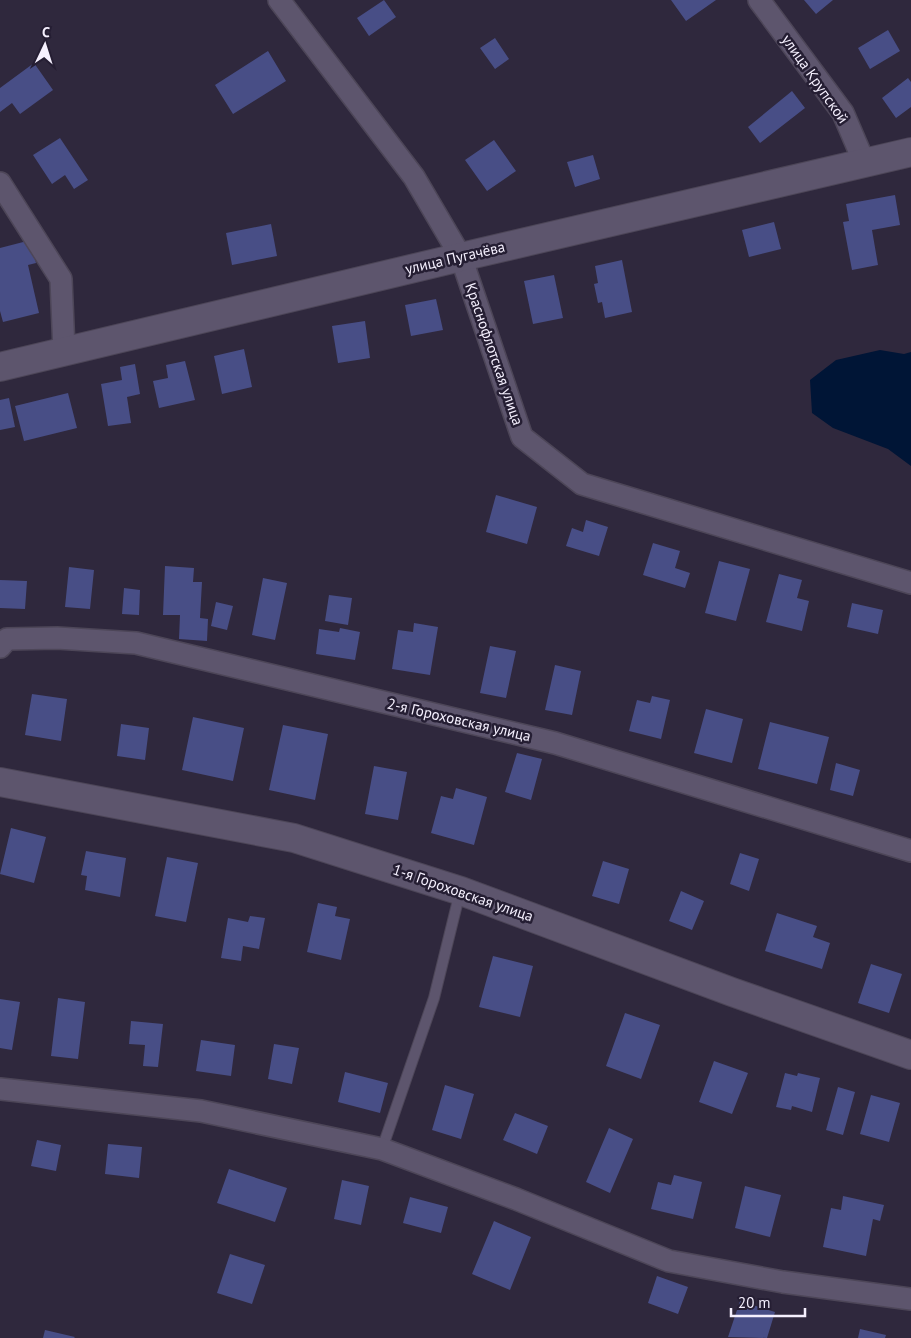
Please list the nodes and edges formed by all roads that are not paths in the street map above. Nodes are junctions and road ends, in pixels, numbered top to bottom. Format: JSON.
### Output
{"nodes":[{"id":1,"x":279,"y":0,"type":"edge"},
{"id":2,"x":759,"y":0,"type":"edge"},
{"id":3,"x":911,"y":152,"type":"edge"},
{"id":4,"x":864,"y":162,"type":"junction"},
{"id":5,"x":0,"y":183,"type":"edge"},
{"id":6,"x":460,"y":257,"type":"junction"},
{"id":7,"x":64,"y":350,"type":"junction"},
{"id":8,"x":0,"y":367,"type":"edge"},
{"id":9,"x":911,"y":583,"type":"edge"},
{"id":10,"x":0,"y":647,"type":"edge"},
{"id":11,"x":0,"y":782,"type":"edge"},
{"id":12,"x":911,"y":851,"type":"edge"},
{"id":13,"x":461,"y":891,"type":"junction"},
{"id":14,"x":911,"y":1055,"type":"edge"},
{"id":15,"x":0,"y":1089,"type":"edge"},
{"id":16,"x":382,"y":1150,"type":"junction"},
{"id":17,"x":911,"y":1298,"type":"edge"}],
"edges":[{"from":1,"to":6,"type":"street","name":"Краснофлотская улица"},
{"from":2,"to":4,"type":"street","name":"улица Крупской"},
{"from":3,"to":4,"type":"street","name":"улица Пугачёва"},
{"from":4,"to":6,"type":"street","name":"улица Пугачёва"},
{"from":5,"to":7,"type":"street"},
{"from":6,"to":7,"type":"street","name":"улица Пугачёва"},
{"from":6,"to":9,"type":"street","name":"Краснофлотская улица"},
{"from":7,"to":8,"type":"street","name":"улица Пугачёва"},
{"from":10,"to":12,"type":"street","name":"2-я Гороховская улица"},
{"from":11,"to":13,"type":"street","name":"1-я Гороховская улица"},
{"from":13,"to":14,"type":"street","name":"1-я Гороховская улица"},
{"from":13,"to":16,"type":"lane"},
{"from":15,"to":16,"type":"street"},
{"from":16,"to":17,"type":"street"}]}
